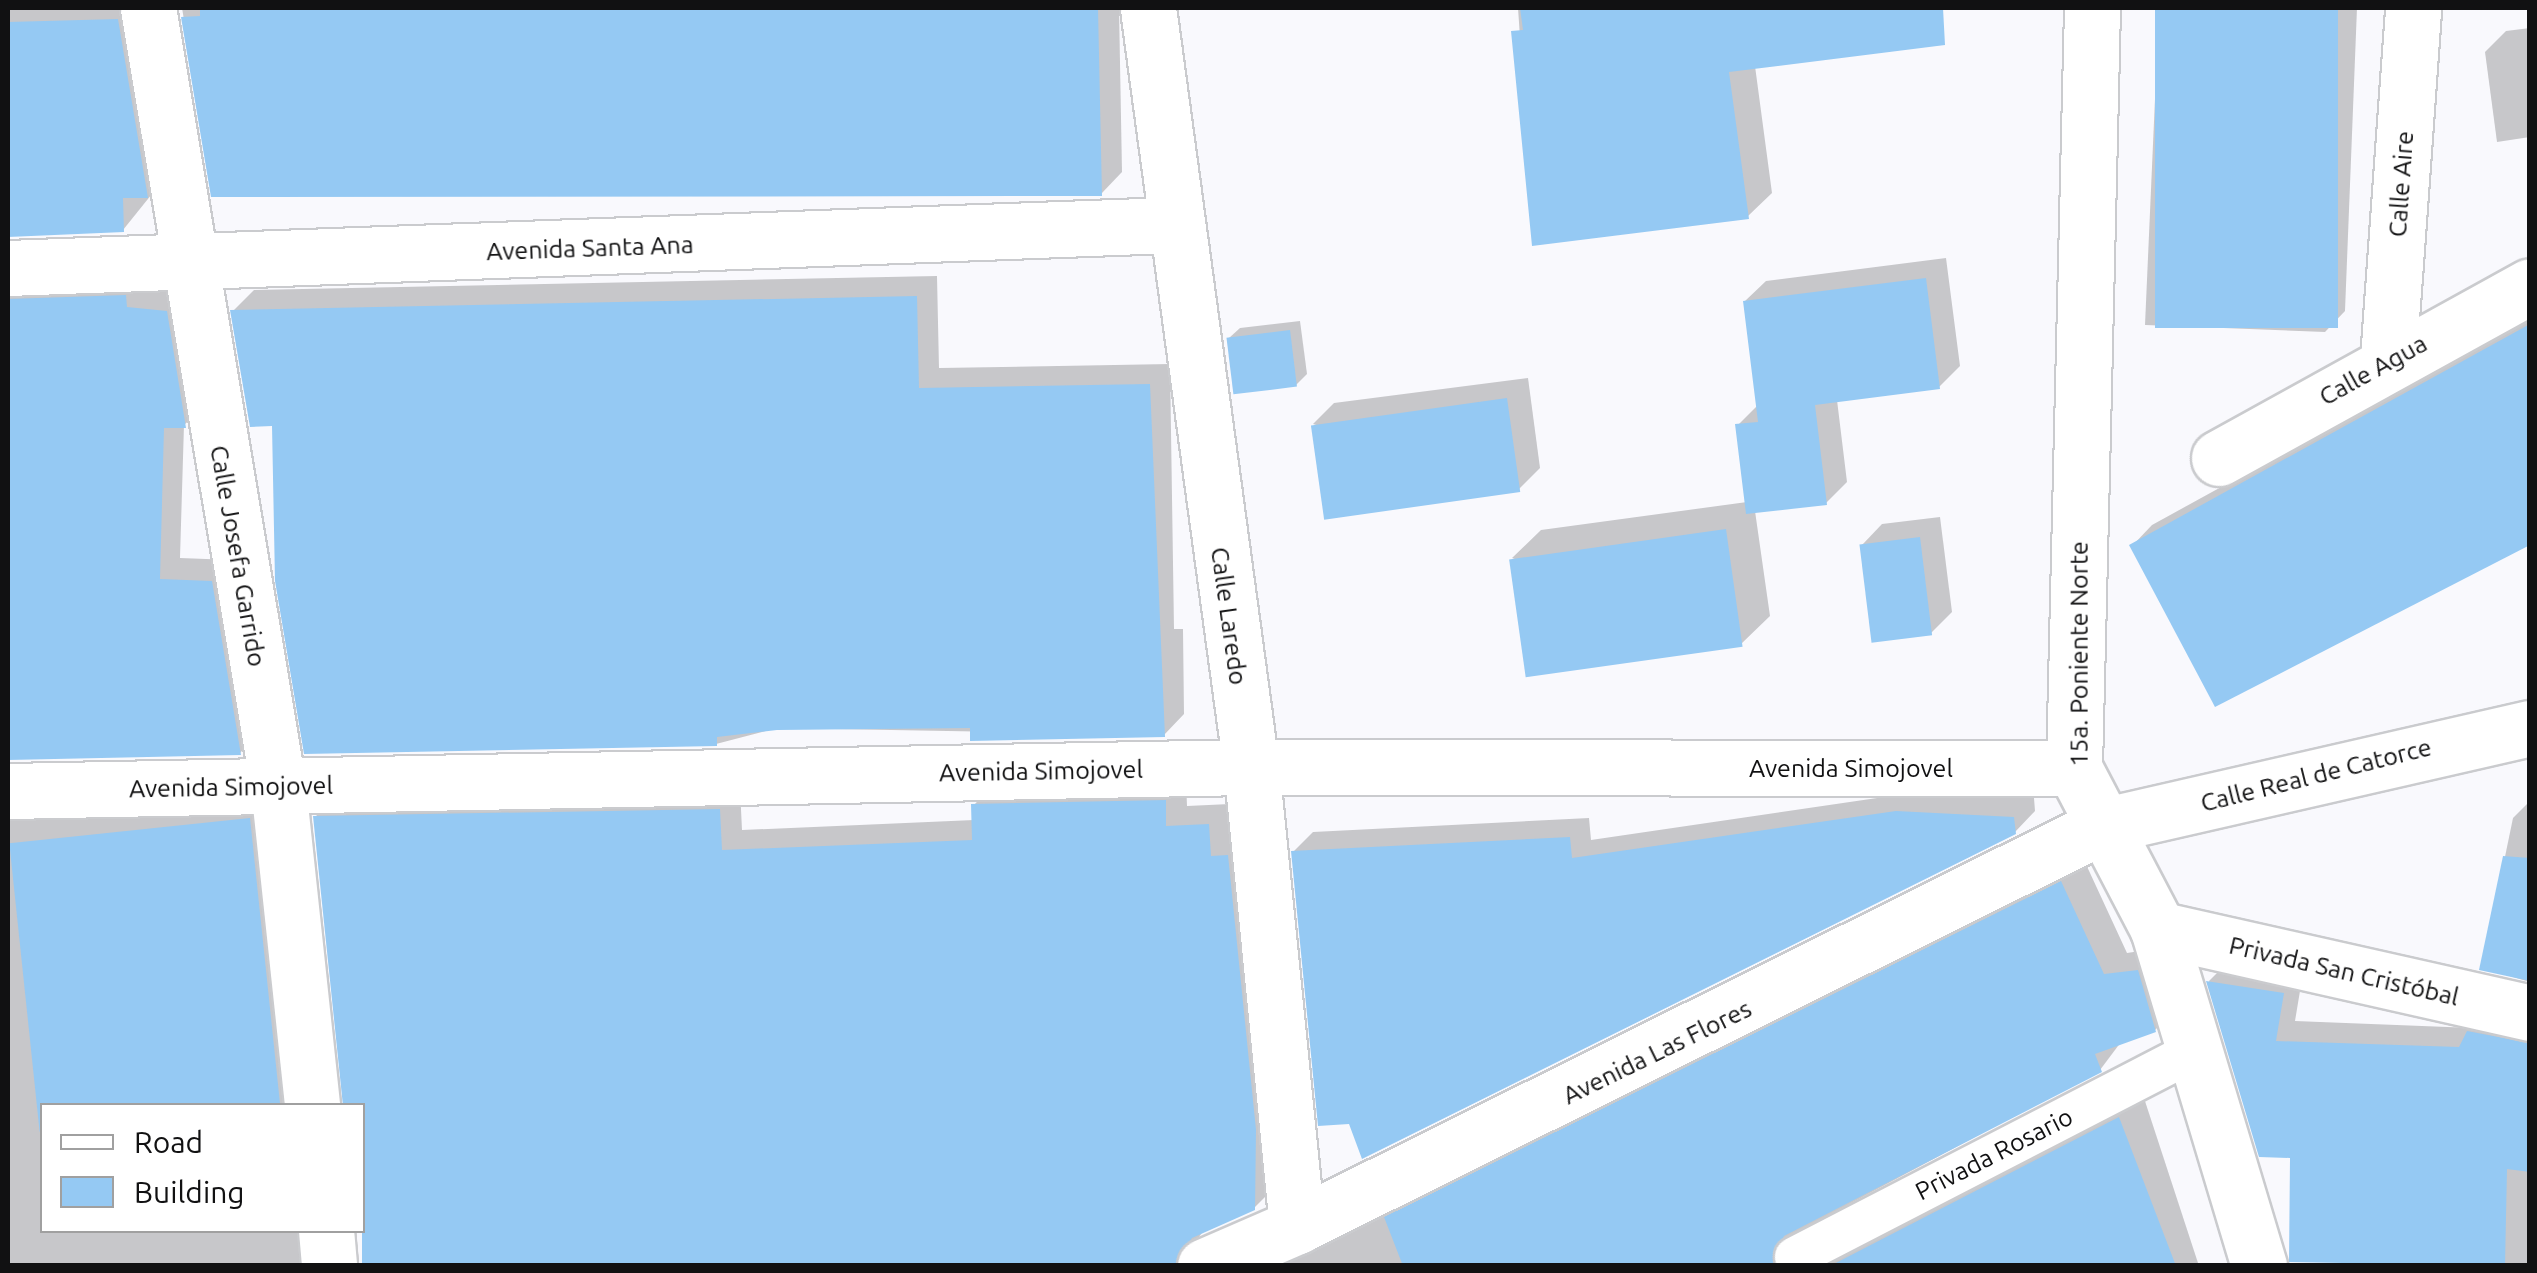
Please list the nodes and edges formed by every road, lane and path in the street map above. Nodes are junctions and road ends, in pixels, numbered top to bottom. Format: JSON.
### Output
{"nodes":[{"id":1,"x":148,"y":8,"type":"edge"},
{"id":2,"x":1148,"y":8,"type":"edge"},
{"id":3,"x":2092,"y":8,"type":"edge"},
{"id":4,"x":2413,"y":8,"type":"edge"},
{"id":5,"x":1172,"y":225,"type":"junction"},
{"id":6,"x":187,"y":265,"type":"junction"},
{"id":7,"x":8,"y":268,"type":"edge"},
{"id":8,"x":2530,"y":286,"type":"edge"},
{"id":9,"x":2388,"y":360,"type":"junction"},
{"id":10,"x":2219,"y":458,"type":"dead end"},
{"id":11,"x":2530,"y":728,"type":"edge"},
{"id":12,"x":1251,"y":767,"type":"junction"},
{"id":13,"x":2074,"y":768,"type":"junction"},
{"id":14,"x":278,"y":786,"type":"junction"},
{"id":15,"x":8,"y":791,"type":"edge"},
{"id":16,"x":2102,"y":826,"type":"junction"},
{"id":17,"x":2158,"y":929,"type":"junction"},
{"id":18,"x":2530,"y":1013,"type":"edge"},
{"id":19,"x":2193,"y":1052,"type":"junction"},
{"id":20,"x":312,"y":1103,"type":"edge"},
{"id":21,"x":1296,"y":1226,"type":"junction"},
{"id":22,"x":326,"y":1233,"type":"edge"},
{"id":23,"x":1795,"y":1257,"type":"dead end"},
{"id":24,"x":330,"y":1266,"type":"edge"},
{"id":25,"x":1205,"y":1266,"type":"edge"},
{"id":26,"x":2259,"y":1266,"type":"edge"}],
"edges":[{"from":1,"to":6,"type":"street","name":"Calle Josefa Garrido"},
{"from":2,"to":5,"type":"street","name":"Calle Laredo"},
{"from":3,"to":13,"type":"street","name":"15a. Poniente Norte"},
{"from":4,"to":9,"type":"street","name":"Calle Aire"},
{"from":5,"to":6,"type":"street","name":"Avenida Santa Ana"},
{"from":5,"to":12,"type":"street","name":"Calle Laredo"},
{"from":6,"to":7,"type":"street","name":"Avenida Santa Ana"},
{"from":6,"to":14,"type":"street","name":"Calle Josefa Garrido"},
{"from":8,"to":9,"type":"street","name":"Calle Agua"},
{"from":9,"to":10,"type":"street","name":"Calle Agua"},
{"from":11,"to":16,"type":"street","name":"Calle Real de Catorce"},
{"from":12,"to":13,"type":"street","name":"Avenida Simojovel"},
{"from":12,"to":14,"type":"street","name":"Avenida Simojovel"},
{"from":12,"to":21,"type":"street","name":"Calle Laredo"},
{"from":13,"to":16,"type":"street","name":"15a. Poniente Norte"},
{"from":14,"to":15,"type":"street","name":"Avenida Simojovel"},
{"from":14,"to":20,"type":"street","name":"Calle Josefa Garrido"},
{"from":16,"to":17,"type":"street","name":"15a. Poniente Norte"},
{"from":16,"to":21,"type":"street","name":"Avenida Las Flores"},
{"from":17,"to":18,"type":"street","name":"Privada San Cristóbal"},
{"from":17,"to":19,"type":"street","name":"15a. Poniente Norte"},
{"from":19,"to":23,"type":"lane","name":"Privada Rosario"},
{"from":19,"to":26,"type":"street","name":"15a. Poniente Norte"},
{"from":21,"to":25,"type":"street","name":"Avenida Las Flores"},
{"from":22,"to":24,"type":"street"}]}
